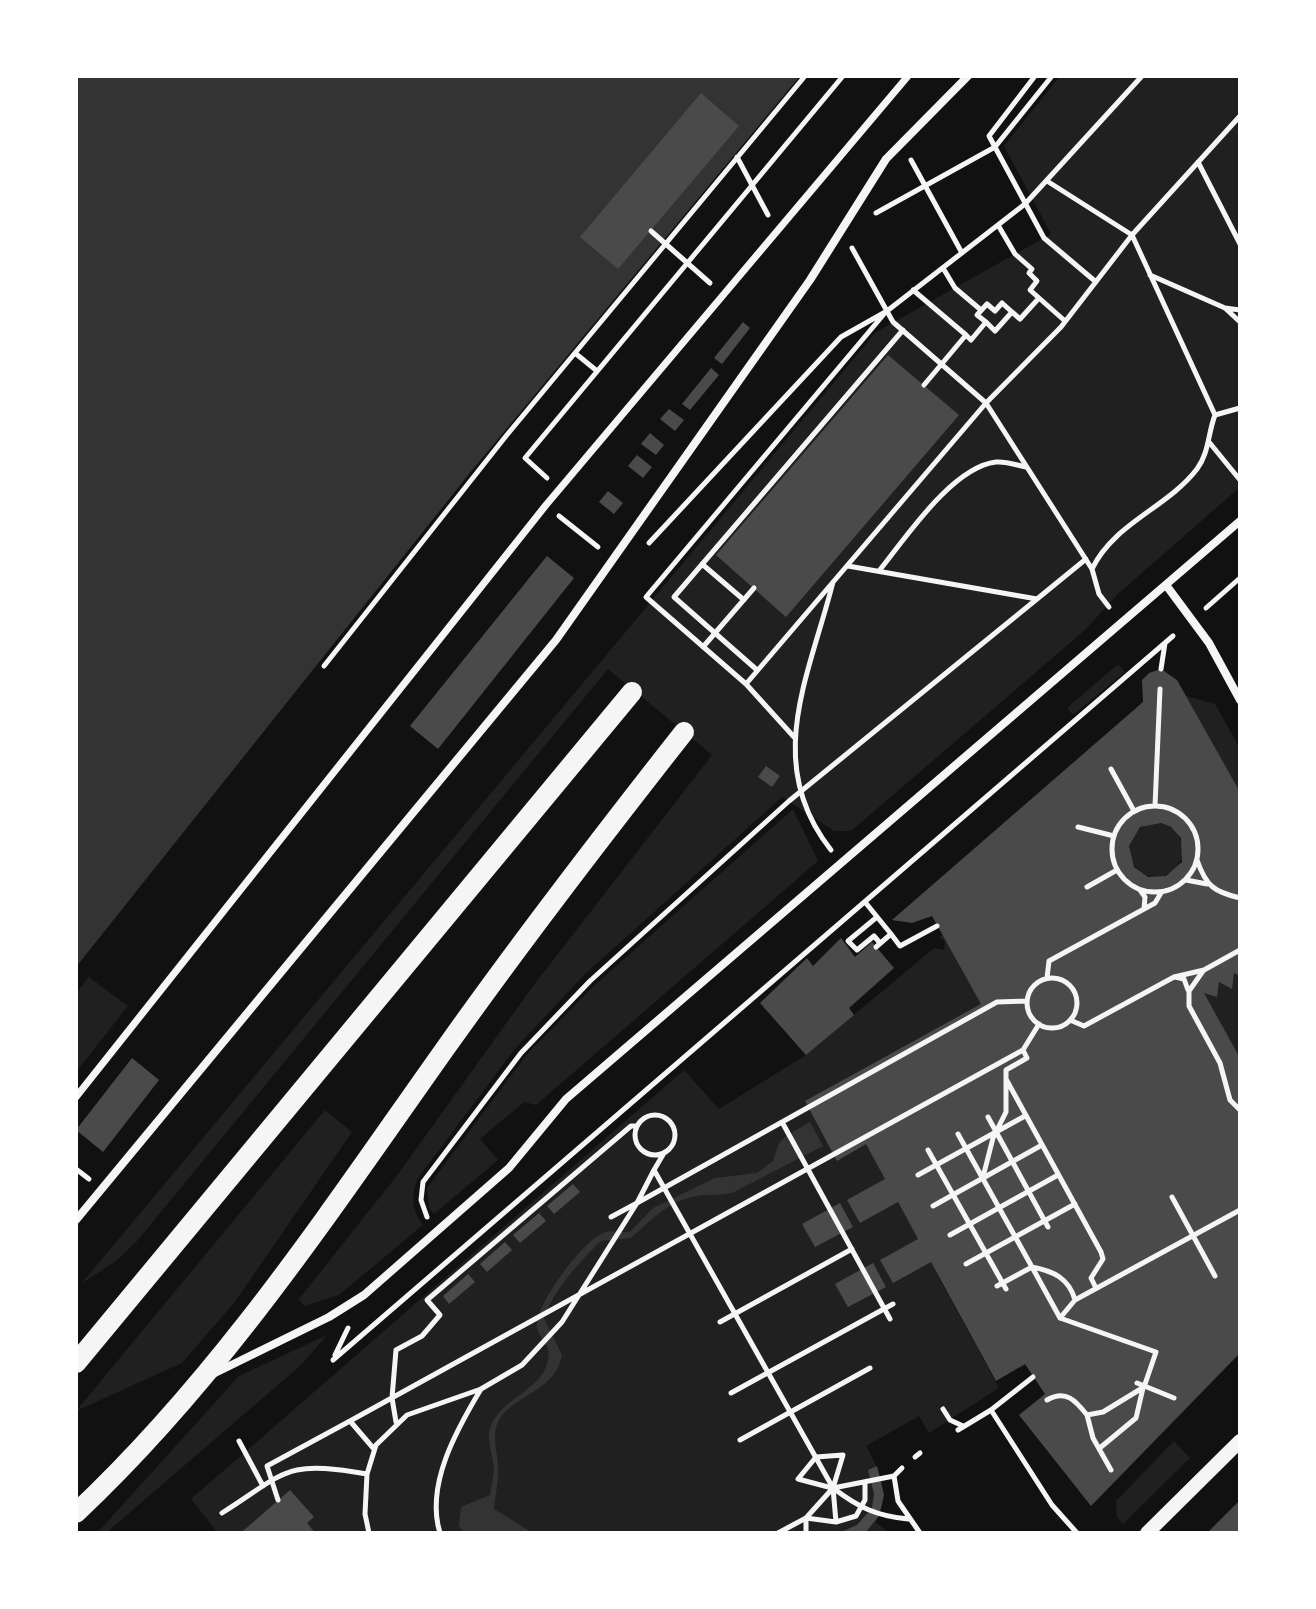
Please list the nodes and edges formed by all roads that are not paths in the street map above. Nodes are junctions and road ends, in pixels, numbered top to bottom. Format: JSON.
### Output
{"nodes":[{"id":1,"x":908,"y":76,"type":"edge"},
{"id":2,"x":968,"y":76,"type":"edge"},
{"id":3,"x":1240,"y":521,"type":"edge"},
{"id":4,"x":1166,"y":585,"type":"junction"},
{"id":5,"x":632,"y":692,"type":"dead end"},
{"id":6,"x":1240,"y":700,"type":"edge"},
{"id":7,"x":684,"y":732,"type":"dead end"},
{"id":8,"x":76,"y":1097,"type":"edge"},
{"id":9,"x":76,"y":1220,"type":"edge"},
{"id":10,"x":76,"y":1363,"type":"edge"},
{"id":11,"x":200,"y":1380,"type":"junction"},
{"id":12,"x":1240,"y":1441,"type":"edge"},
{"id":13,"x":76,"y":1513,"type":"edge"},
{"id":14,"x":1147,"y":1533,"type":"edge"}],
"edges":[{"from":1,"to":8,"type":"street"},
{"from":2,"to":9,"type":"street"},
{"from":3,"to":4,"type":"street"},
{"from":4,"to":6,"type":"street"},
{"from":4,"to":11,"type":"street"},
{"from":5,"to":10,"type":"main road"},
{"from":7,"to":11,"type":"main road"},
{"from":11,"to":13,"type":"main road"},
{"from":12,"to":14,"type":"street"}]}
